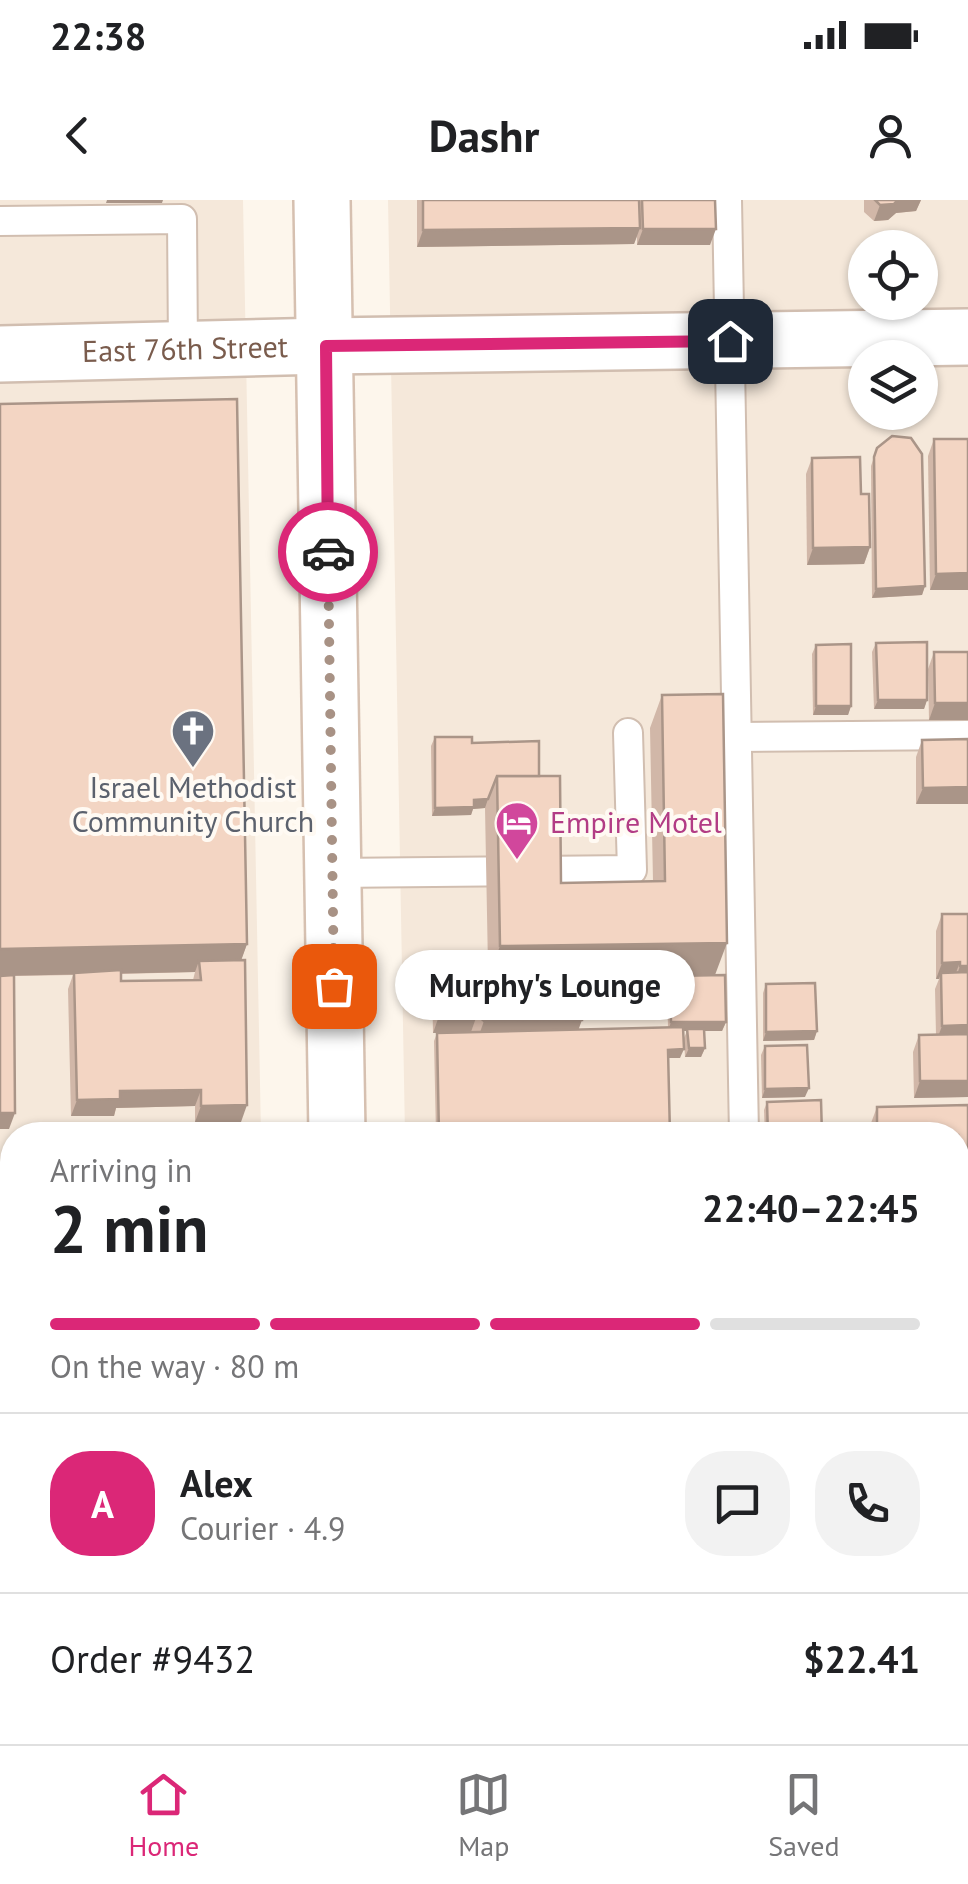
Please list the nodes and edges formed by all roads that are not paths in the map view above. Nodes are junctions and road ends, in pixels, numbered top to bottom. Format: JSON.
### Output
{"nodes":[{"id":1,"x":322,"y":200,"type":"edge"},
{"id":2,"x":727,"y":200,"type":"edge"},
{"id":3,"x":182,"y":209,"type":"edge"},
{"id":4,"x":81,"y":210,"type":"edge"},
{"id":5,"x":0,"y":221,"type":"edge"},
{"id":6,"x":968,"y":338,"type":"edge"},
{"id":7,"x":730,"y":341,"type":"junction"},
{"id":8,"x":326,"y":346,"type":"junction"},
{"id":9,"x":183,"y":349,"type":"junction"},
{"id":10,"x":0,"y":354,"type":"edge"},
{"id":11,"x":628,"y":733,"type":"dead end"},
{"id":12,"x":968,"y":735,"type":"edge"},
{"id":13,"x":737,"y":737,"type":"junction"},
{"id":14,"x":332,"y":874,"type":"junction"},
{"id":15,"x":337,"y":1122,"type":"edge"},
{"id":16,"x":744,"y":1122,"type":"edge"}],
"edges":[{"from":1,"to":8,"type":"street"},
{"from":2,"to":7,"type":"lane"},
{"from":3,"to":4,"type":"lane"},
{"from":3,"to":9,"type":"lane"},
{"from":4,"to":5,"type":"lane"},
{"from":6,"to":7,"type":"street","name":"East 76th Street"},
{"from":7,"to":8,"type":"street","name":"East 76th Street"},
{"from":7,"to":13,"type":"lane"},
{"from":8,"to":9,"type":"street","name":"East 76th Street"},
{"from":8,"to":14,"type":"street"},
{"from":9,"to":10,"type":"street","name":"East 76th Street"},
{"from":11,"to":14,"type":"lane"},
{"from":12,"to":13,"type":"lane"},
{"from":13,"to":16,"type":"lane"},
{"from":14,"to":15,"type":"street"}]}
